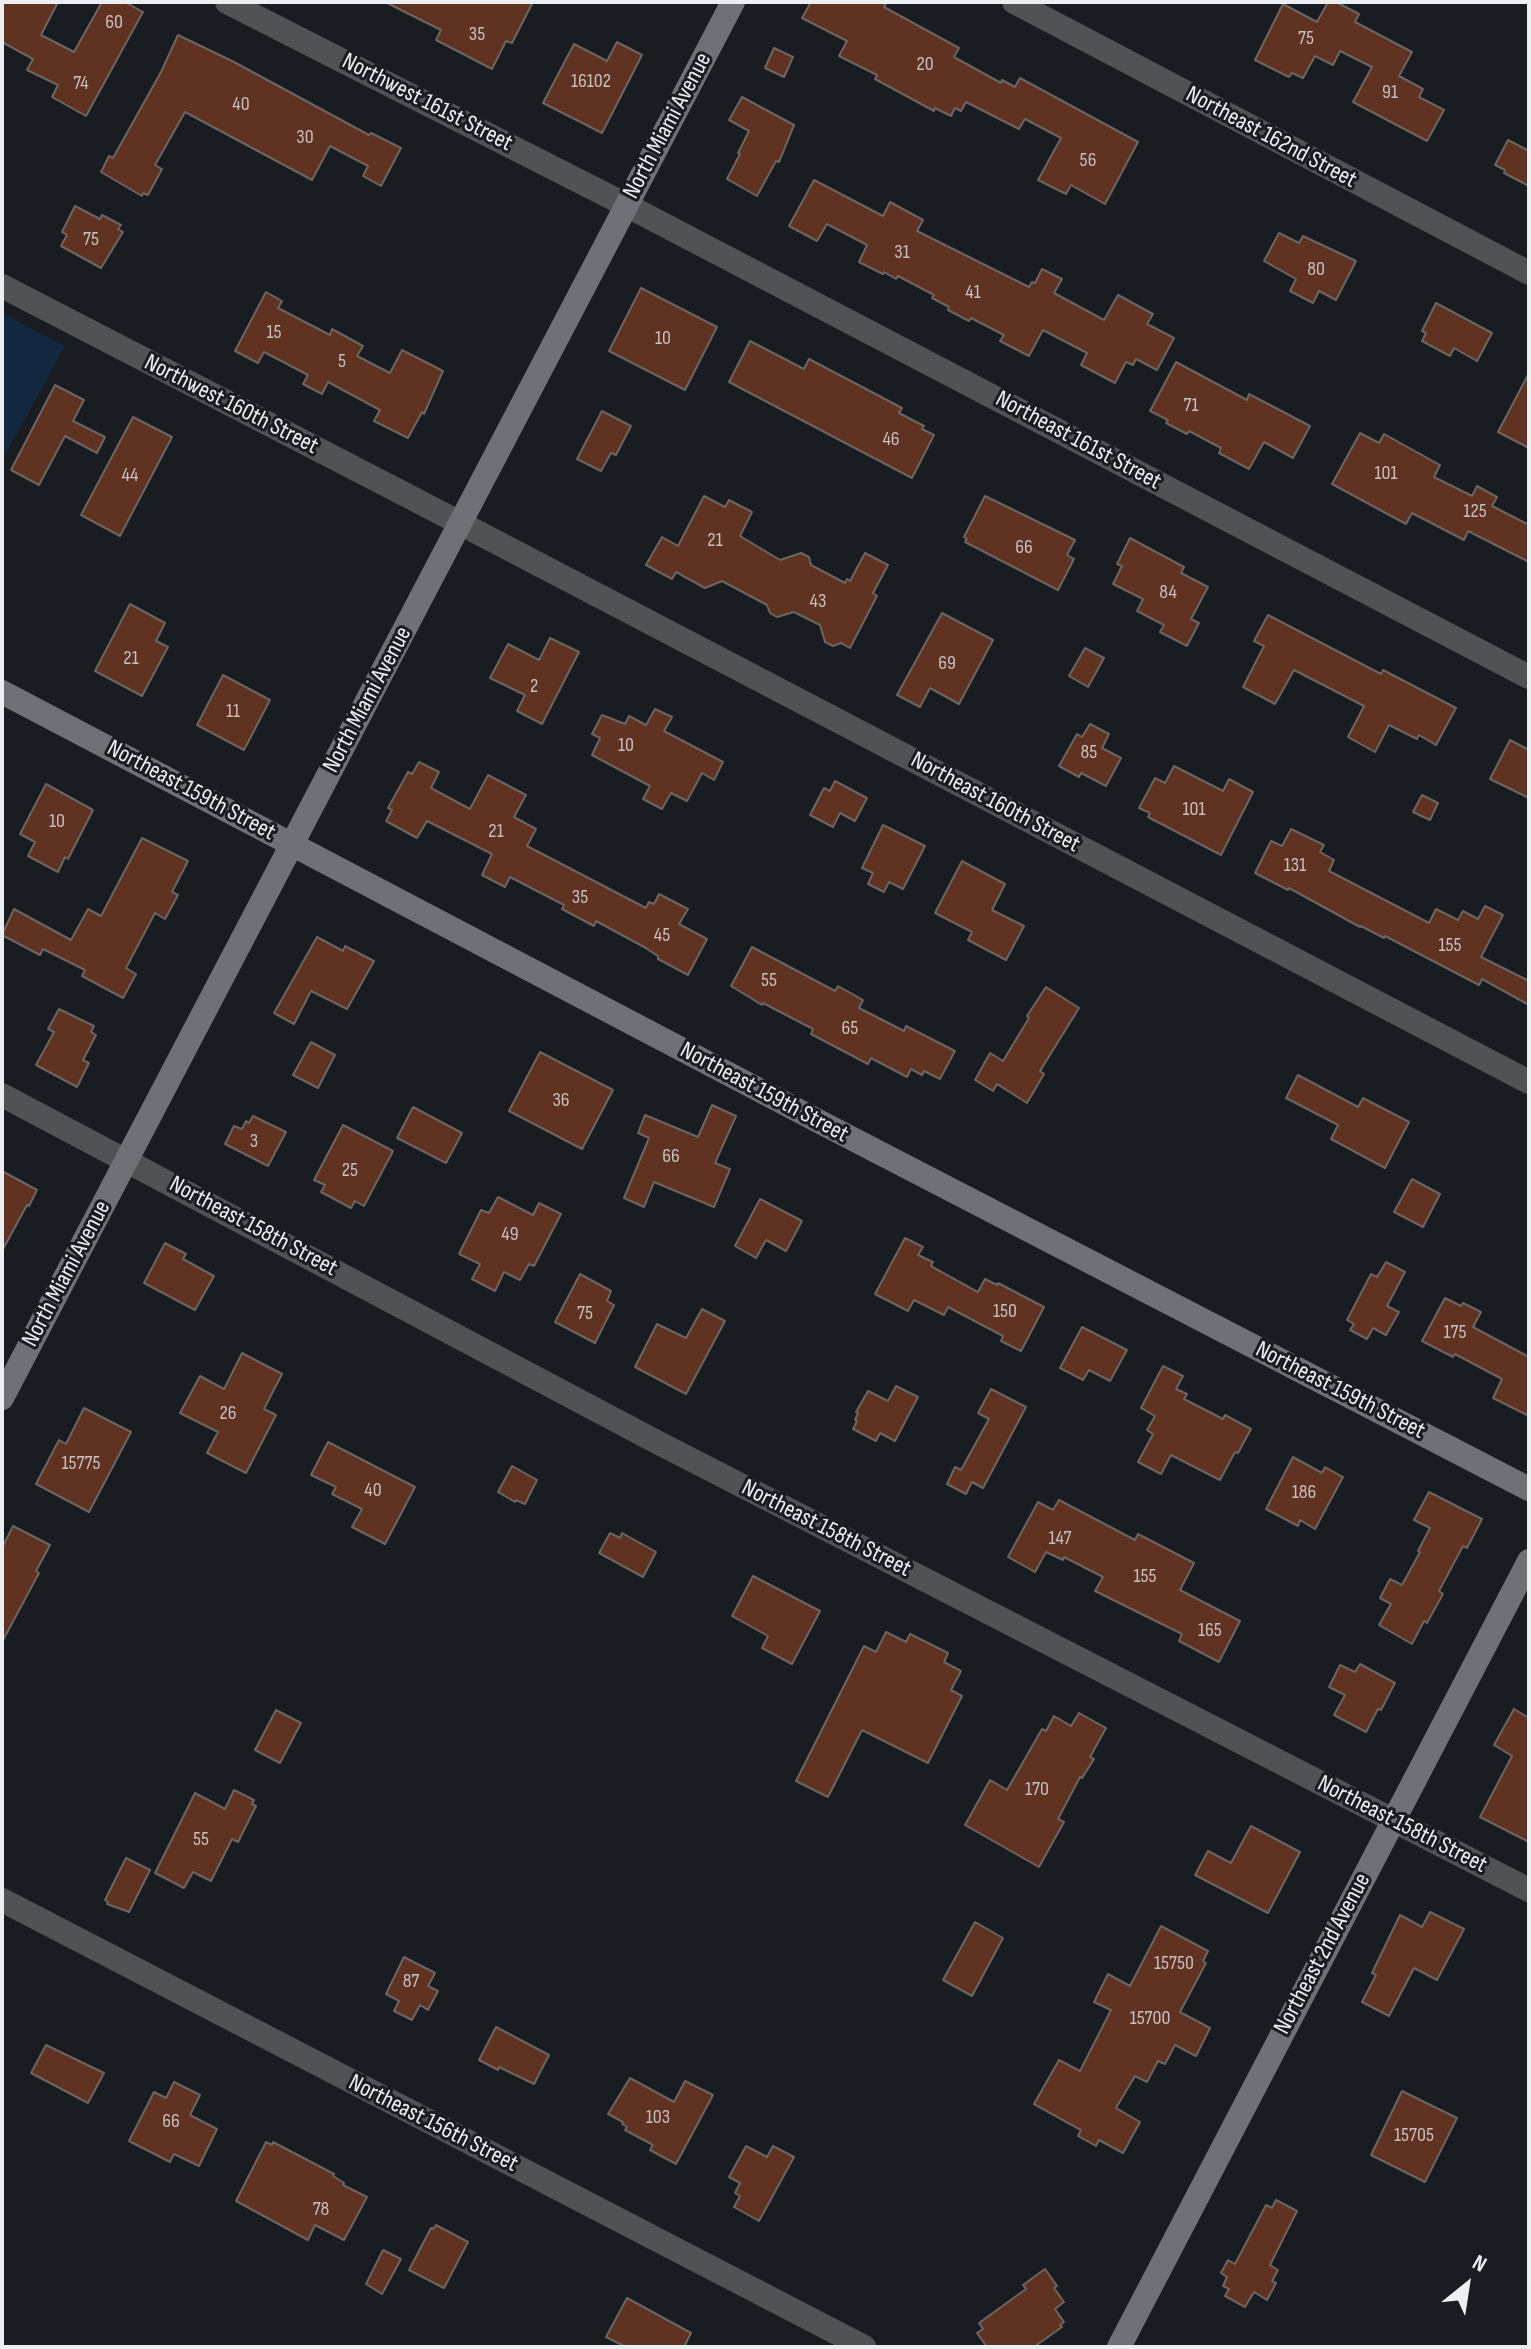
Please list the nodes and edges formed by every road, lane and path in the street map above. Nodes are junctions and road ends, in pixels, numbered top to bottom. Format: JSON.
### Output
{"nodes":[{"id":1,"x":227,"y":2,"type":"edge"},
{"id":2,"x":733,"y":2,"type":"edge"},
{"id":3,"x":1014,"y":2,"type":"edge"},
{"id":4,"x":626,"y":205,"type":"junction"},
{"id":5,"x":1529,"y":273,"type":"edge"},
{"id":6,"x":2,"y":286,"type":"edge"},
{"id":7,"x":460,"y":524,"type":"junction"},
{"id":8,"x":1529,"y":677,"type":"edge"},
{"id":9,"x":2,"y":692,"type":"edge"},
{"id":10,"x":293,"y":844,"type":"junction"},
{"id":11,"x":1529,"y":1082,"type":"edge"},
{"id":12,"x":2,"y":1095,"type":"edge"},
{"id":13,"x":127,"y":1160,"type":"junction"},
{"id":14,"x":2,"y":1398,"type":"edge"},
{"id":15,"x":1529,"y":1489,"type":"edge"},
{"id":16,"x":1529,"y":1561,"type":"edge"},
{"id":17,"x":1393,"y":1820,"type":"junction"},
{"id":18,"x":1529,"y":1890,"type":"edge"},
{"id":19,"x":2,"y":1900,"type":"edge"},
{"id":20,"x":864,"y":2347,"type":"edge"},
{"id":21,"x":1119,"y":2347,"type":"edge"}],
"edges":[{"from":1,"to":4,"type":"street","name":"Northwest 161st Street"},
{"from":2,"to":4,"type":"street","name":"North Miami Avenue"},
{"from":3,"to":5,"type":"street","name":"Northeast 162nd Street"},
{"from":4,"to":7,"type":"street","name":"North Miami Avenue"},
{"from":4,"to":8,"type":"street","name":"Northeast 161st Street"},
{"from":6,"to":7,"type":"street","name":"Northwest 160th Street"},
{"from":7,"to":10,"type":"street","name":"North Miami Avenue"},
{"from":7,"to":11,"type":"street","name":"Northeast 160th Street"},
{"from":9,"to":10,"type":"street","name":"Northeast 159th Street"},
{"from":10,"to":13,"type":"street","name":"North Miami Avenue"},
{"from":10,"to":15,"type":"street","name":"Northeast 159th Street"},
{"from":12,"to":13,"type":"street","name":"Northeast 158th Street"},
{"from":13,"to":14,"type":"street","name":"North Miami Avenue"},
{"from":13,"to":17,"type":"street","name":"Northeast 158th Street"},
{"from":16,"to":17,"type":"street","name":"Northeast 2nd Avenue"},
{"from":17,"to":18,"type":"street","name":"Northeast 158th Street"},
{"from":17,"to":21,"type":"street","name":"Northeast 2nd Avenue"},
{"from":19,"to":20,"type":"street","name":"Northeast 156th Street"}]}
